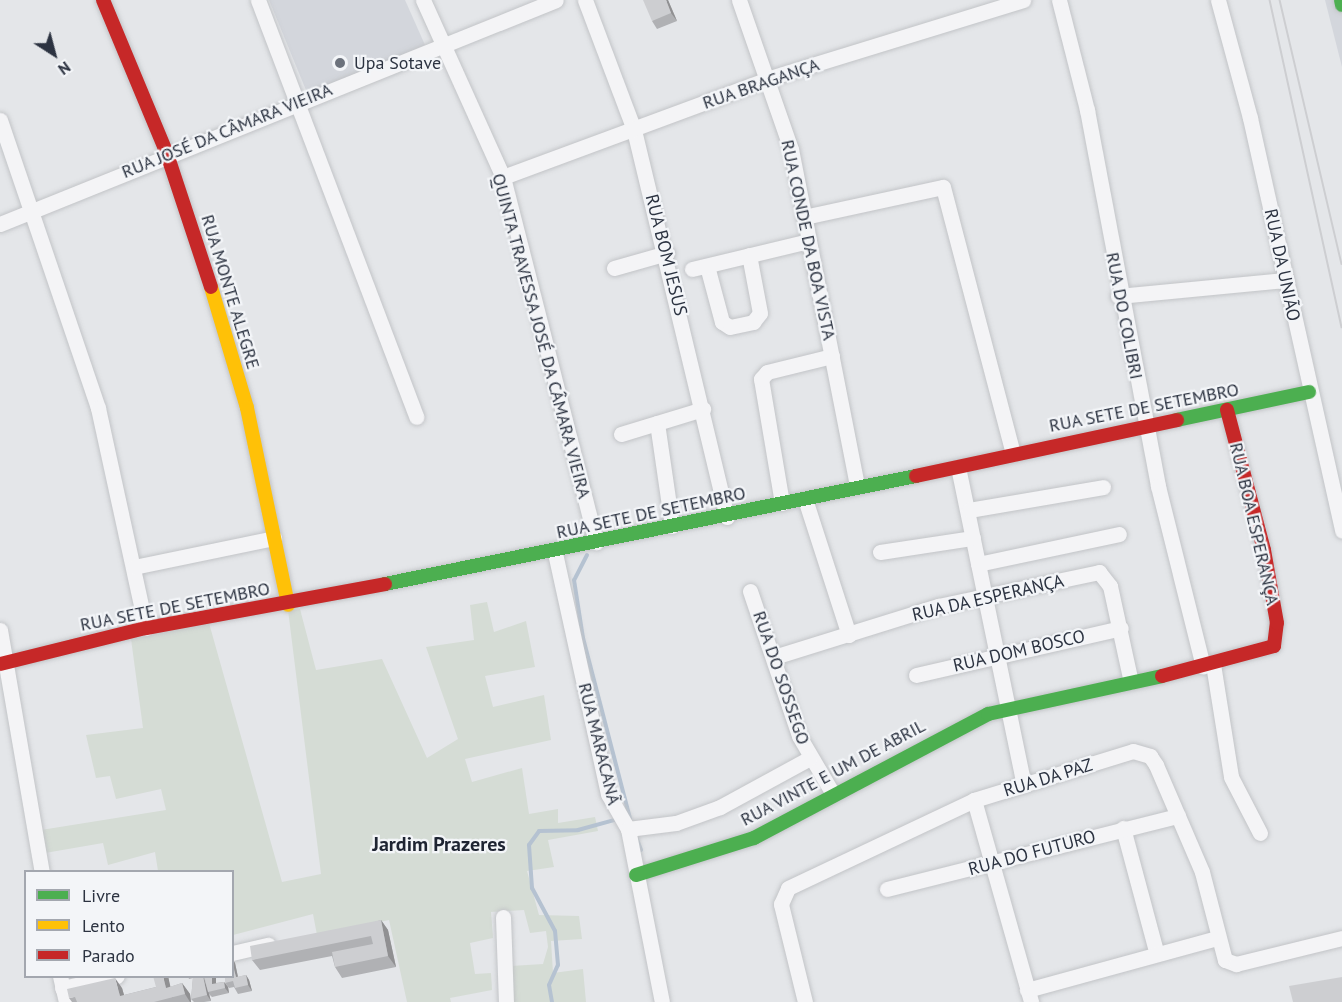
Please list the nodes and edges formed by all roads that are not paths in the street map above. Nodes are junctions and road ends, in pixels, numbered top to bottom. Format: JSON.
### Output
{"nodes":[{"id":1,"x":103,"y":0,"type":"edge"},
{"id":2,"x":258,"y":0,"type":"edge"},
{"id":3,"x":423,"y":0,"type":"edge"},
{"id":4,"x":555,"y":0,"type":"edge"},
{"id":5,"x":585,"y":0,"type":"edge"},
{"id":6,"x":739,"y":0,"type":"edge"},
{"id":7,"x":1023,"y":0,"type":"edge"},
{"id":8,"x":1059,"y":0,"type":"edge"},
{"id":9,"x":1218,"y":0,"type":"edge"},
{"id":10,"x":1341,"y":0,"type":"edge"},
{"id":11,"x":1342,"y":5,"type":"edge"},
{"id":12,"x":444,"y":45,"type":"junction"},
{"id":13,"x":770,"y":78,"type":"junction"},
{"id":14,"x":300,"y":102,"type":"junction"},
{"id":15,"x":0,"y":120,"type":"edge"},
{"id":16,"x":634,"y":130,"type":"junction"},
{"id":17,"x":167,"y":154,"type":"junction"},
{"id":18,"x":503,"y":177,"type":"junction"},
{"id":19,"x":34,"y":209,"type":"junction"},
{"id":20,"x":804,"y":217,"type":"junction"},
{"id":21,"x":0,"y":224,"type":"edge"},
{"id":22,"x":809,"y":241,"type":"junction"},
{"id":23,"x":667,"y":254,"type":"junction"},
{"id":24,"x":749,"y":255,"type":"junction"},
{"id":25,"x":614,"y":268,"type":"dead end"},
{"id":26,"x":1285,"y":280,"type":"junction"},
{"id":27,"x":1118,"y":296,"type":"junction"},
{"id":28,"x":832,"y":356,"type":"junction"},
{"id":29,"x":1309,"y":392,"type":"junction"},
{"id":30,"x":703,"y":409,"type":"junction"},
{"id":31,"x":1227,"y":410,"type":"junction"},
{"id":32,"x":416,"y":417,"type":"dead end"},
{"id":33,"x":1145,"y":422,"type":"junction"},
{"id":34,"x":657,"y":423,"type":"junction"},
{"id":35,"x":621,"y":434,"type":"dead end"},
{"id":36,"x":1013,"y":454,"type":"junction"},
{"id":37,"x":958,"y":467,"type":"junction"},
{"id":38,"x":857,"y":485,"type":"junction"},
{"id":39,"x":1103,"y":487,"type":"dead end"},
{"id":40,"x":805,"y":499,"type":"junction"},
{"id":41,"x":782,"y":503,"type":"junction"},
{"id":42,"x":969,"y":510,"type":"junction"},
{"id":43,"x":727,"y":517,"type":"junction"},
{"id":44,"x":672,"y":526,"type":"junction"},
{"id":45,"x":1342,"y":531,"type":"edge"},
{"id":46,"x":1119,"y":534,"type":"dead end"},
{"id":47,"x":274,"y":538,"type":"junction"},
{"id":48,"x":973,"y":538,"type":"junction"},
{"id":49,"x":596,"y":542,"type":"junction"},
{"id":50,"x":880,"y":552,"type":"dead end"},
{"id":51,"x":555,"y":553,"type":"junction"},
{"id":52,"x":978,"y":564,"type":"junction"},
{"id":53,"x":134,"y":567,"type":"junction"},
{"id":54,"x":750,"y":591,"type":"dead end"},
{"id":55,"x":986,"y":598,"type":"junction"},
{"id":56,"x":288,"y":605,"type":"junction"},
{"id":57,"x":146,"y":628,"type":"junction"},
{"id":58,"x":1121,"y":628,"type":"junction"},
{"id":59,"x":0,"y":630,"type":"edge"},
{"id":60,"x":849,"y":635,"type":"junction"},
{"id":61,"x":1001,"y":654,"type":"junction"},
{"id":62,"x":774,"y":657,"type":"junction"},
{"id":63,"x":3,"y":663,"type":"edge"},
{"id":64,"x":1208,"y":665,"type":"junction"},
{"id":65,"x":916,"y":675,"type":"dead end"},
{"id":66,"x":1131,"y":682,"type":"junction"},
{"id":67,"x":1010,"y":707,"type":"junction"},
{"id":68,"x":810,"y":758,"type":"junction"},
{"id":69,"x":1024,"y":785,"type":"junction"},
{"id":70,"x":833,"y":794,"type":"junction"},
{"id":71,"x":974,"y":801,"type":"junction"},
{"id":72,"x":1178,"y":816,"type":"junction"},
{"id":73,"x":1123,"y":828,"type":"junction"},
{"id":74,"x":628,"y":829,"type":"junction"},
{"id":75,"x":1260,"y":833,"type":"dead end"},
{"id":76,"x":990,"y":865,"type":"junction"},
{"id":77,"x":42,"y":870,"type":"edge"},
{"id":78,"x":636,"y":875,"type":"junction"},
{"id":79,"x":887,"y":889,"type":"dead end"},
{"id":80,"x":503,"y":917,"type":"dead end"},
{"id":81,"x":1342,"y":938,"type":"edge"},
{"id":82,"x":274,"y":944,"type":"edge"},
{"id":83,"x":1219,"y":944,"type":"junction"},
{"id":84,"x":1156,"y":951,"type":"junction"},
{"id":85,"x":234,"y":952,"type":"edge"},
{"id":86,"x":109,"y":978,"type":"edge"},
{"id":87,"x":63,"y":989,"type":"edge"},
{"id":88,"x":1029,"y":996,"type":"edge"},
{"id":89,"x":506,"y":1002,"type":"edge"},
{"id":90,"x":662,"y":1002,"type":"edge"},
{"id":91,"x":805,"y":1002,"type":"edge"}],
"edges":[{"from":1,"to":17,"type":"street","name":"RUA MONTE ALEGRE"},
{"from":2,"to":14,"type":"street"},
{"from":3,"to":12,"type":"street","name":"QUINTA TRAVESSA JOSÉ DA CÂMARA VIEIRA"},
{"from":4,"to":12,"type":"street","name":"RUA JOSÉ DA CÂMARA VIEIRA"},
{"from":5,"to":16,"type":"street","name":"RUA BOM JESUS"},
{"from":6,"to":13,"type":"street","name":"RUA CONDE DA BOA VISTA"},
{"from":7,"to":13,"type":"street","name":"RUA BRAGANÇA"},
{"from":8,"to":27,"type":"street","name":"RUA DO COLIBRI"},
{"from":9,"to":26,"type":"street","name":"RUA DA UNIÃO"},
{"from":10,"to":11,"type":"street"},
{"from":12,"to":14,"type":"street","name":"RUA JOSÉ DA CÂMARA VIEIRA"},
{"from":12,"to":18,"type":"street","name":"QUINTA TRAVESSA JOSÉ DA CÂMARA VIEIRA"},
{"from":13,"to":16,"type":"street","name":"RUA BRAGANÇA"},
{"from":13,"to":20,"type":"street","name":"RUA CONDE DA BOA VISTA"},
{"from":14,"to":17,"type":"street","name":"RUA JOSÉ DA CÂMARA VIEIRA"},
{"from":14,"to":32,"type":"street"},
{"from":15,"to":19,"type":"street"},
{"from":16,"to":18,"type":"street","name":"RUA BRAGANÇA"},
{"from":16,"to":23,"type":"street","name":"RUA BOM JESUS"},
{"from":17,"to":19,"type":"street","name":"RUA JOSÉ DA CÂMARA VIEIRA"},
{"from":17,"to":47,"type":"street","name":"RUA MONTE ALEGRE"},
{"from":18,"to":49,"type":"street","name":"QUINTA TRAVESSA JOSÉ DA CÂMARA VIEIRA"},
{"from":19,"to":21,"type":"street","name":"RUA JOSÉ DA CÂMARA VIEIRA"},
{"from":19,"to":53,"type":"street"},
{"from":20,"to":22,"type":"street","name":"RUA CONDE DA BOA VISTA"},
{"from":20,"to":36,"type":"street"},
{"from":22,"to":24,"type":"street"},
{"from":22,"to":28,"type":"street","name":"RUA CONDE DA BOA VISTA"},
{"from":23,"to":25,"type":"street"},
{"from":23,"to":30,"type":"street","name":"RUA BOM JESUS"},
{"from":24,"to":24,"type":"street"},
{"from":26,"to":27,"type":"street"},
{"from":26,"to":29,"type":"street","name":"RUA DA UNIÃO"},
{"from":27,"to":33,"type":"street","name":"RUA DO COLIBRI"},
{"from":28,"to":38,"type":"street","name":"RUA CONDE DA BOA VISTA"},
{"from":28,"to":41,"type":"street"},
{"from":29,"to":31,"type":"street","name":"RUA SETE DE SETEMBRO"},
{"from":29,"to":45,"type":"street","name":"RUA DA UNIÃO"},
{"from":30,"to":34,"type":"street"},
{"from":30,"to":43,"type":"street","name":"RUA BOM JESUS"},
{"from":31,"to":33,"type":"street","name":"RUA SETE DE SETEMBRO"},
{"from":31,"to":64,"type":"street","name":"RUA BOA ESPERANÇA"},
{"from":33,"to":36,"type":"street","name":"RUA SETE DE SETEMBRO"},
{"from":33,"to":64,"type":"street","name":"RUA DO COLIBRI"},
{"from":34,"to":35,"type":"street"},
{"from":34,"to":44,"type":"street"},
{"from":36,"to":37,"type":"street","name":"RUA SETE DE SETEMBRO"},
{"from":37,"to":38,"type":"street","name":"RUA SETE DE SETEMBRO"},
{"from":37,"to":42,"type":"street"},
{"from":38,"to":40,"type":"street","name":"RUA SETE DE SETEMBRO"},
{"from":39,"to":42,"type":"street"},
{"from":40,"to":41,"type":"street","name":"RUA SETE DE SETEMBRO"},
{"from":40,"to":60,"type":"street"},
{"from":41,"to":43,"type":"street","name":"RUA SETE DE SETEMBRO"},
{"from":42,"to":48,"type":"street"},
{"from":43,"to":44,"type":"street","name":"RUA SETE DE SETEMBRO"},
{"from":44,"to":49,"type":"street","name":"RUA SETE DE SETEMBRO"},
{"from":46,"to":52,"type":"street"},
{"from":47,"to":53,"type":"street"},
{"from":47,"to":56,"type":"street","name":"RUA MONTE ALEGRE"},
{"from":48,"to":50,"type":"street"},
{"from":48,"to":52,"type":"street"},
{"from":49,"to":51,"type":"street","name":"RUA SETE DE SETEMBRO"},
{"from":51,"to":56,"type":"street","name":"RUA SETE DE SETEMBRO"},
{"from":51,"to":74,"type":"street","name":"RUA MARACANÃ"},
{"from":52,"to":55,"type":"street"},
{"from":53,"to":57,"type":"street"},
{"from":54,"to":62,"type":"street","name":"RUA DO SOSSEGO"},
{"from":55,"to":58,"type":"street","name":"RUA DA ESPERANÇA"},
{"from":55,"to":60,"type":"street","name":"RUA DA ESPERANÇA"},
{"from":55,"to":61,"type":"street"},
{"from":56,"to":57,"type":"street","name":"RUA SETE DE SETEMBRO"},
{"from":57,"to":63,"type":"street","name":"RUA SETE DE SETEMBRO"},
{"from":58,"to":61,"type":"street","name":"RUA DOM BOSCO"},
{"from":58,"to":66,"type":"street"},
{"from":59,"to":63,"type":"street"},
{"from":60,"to":62,"type":"street","name":"RUA DA ESPERANÇA"},
{"from":61,"to":65,"type":"street","name":"RUA DOM BOSCO"},
{"from":61,"to":67,"type":"street"},
{"from":62,"to":68,"type":"street","name":"RUA DO SOSSEGO"},
{"from":63,"to":77,"type":"street"},
{"from":64,"to":66,"type":"street","name":"RUA BOA ESPERANÇA"},
{"from":64,"to":75,"type":"street"},
{"from":66,"to":67,"type":"street"},
{"from":67,"to":69,"type":"street"},
{"from":67,"to":70,"type":"street","name":"RUA VINTE E UM DE ABRIL"},
{"from":68,"to":70,"type":"street","name":"RUA DO SOSSEGO"},
{"from":68,"to":74,"type":"street"},
{"from":69,"to":71,"type":"street","name":"RUA DA PAZ"},
{"from":69,"to":72,"type":"street","name":"RUA DA PAZ"},
{"from":70,"to":78,"type":"street","name":"RUA VINTE E UM DE ABRIL"},
{"from":71,"to":76,"type":"street"},
{"from":71,"to":91,"type":"street","name":"RUA DA PAZ"},
{"from":72,"to":73,"type":"street","name":"RUA DO FUTURO"},
{"from":72,"to":83,"type":"street","name":"RUA DA PAZ"},
{"from":73,"to":76,"type":"street","name":"RUA DO FUTURO"},
{"from":73,"to":84,"type":"street"},
{"from":74,"to":78,"type":"street","name":"RUA MARACANÃ"},
{"from":76,"to":79,"type":"street","name":"RUA DO FUTURO"},
{"from":76,"to":88,"type":"street"},
{"from":78,"to":90,"type":"street","name":"RUA MARACANÃ"},
{"from":80,"to":89,"type":"street"},
{"from":81,"to":83,"type":"street"},
{"from":82,"to":85,"type":"street"},
{"from":83,"to":84,"type":"street"},
{"from":84,"to":88,"type":"street"},
{"from":86,"to":87,"type":"street"}]}
